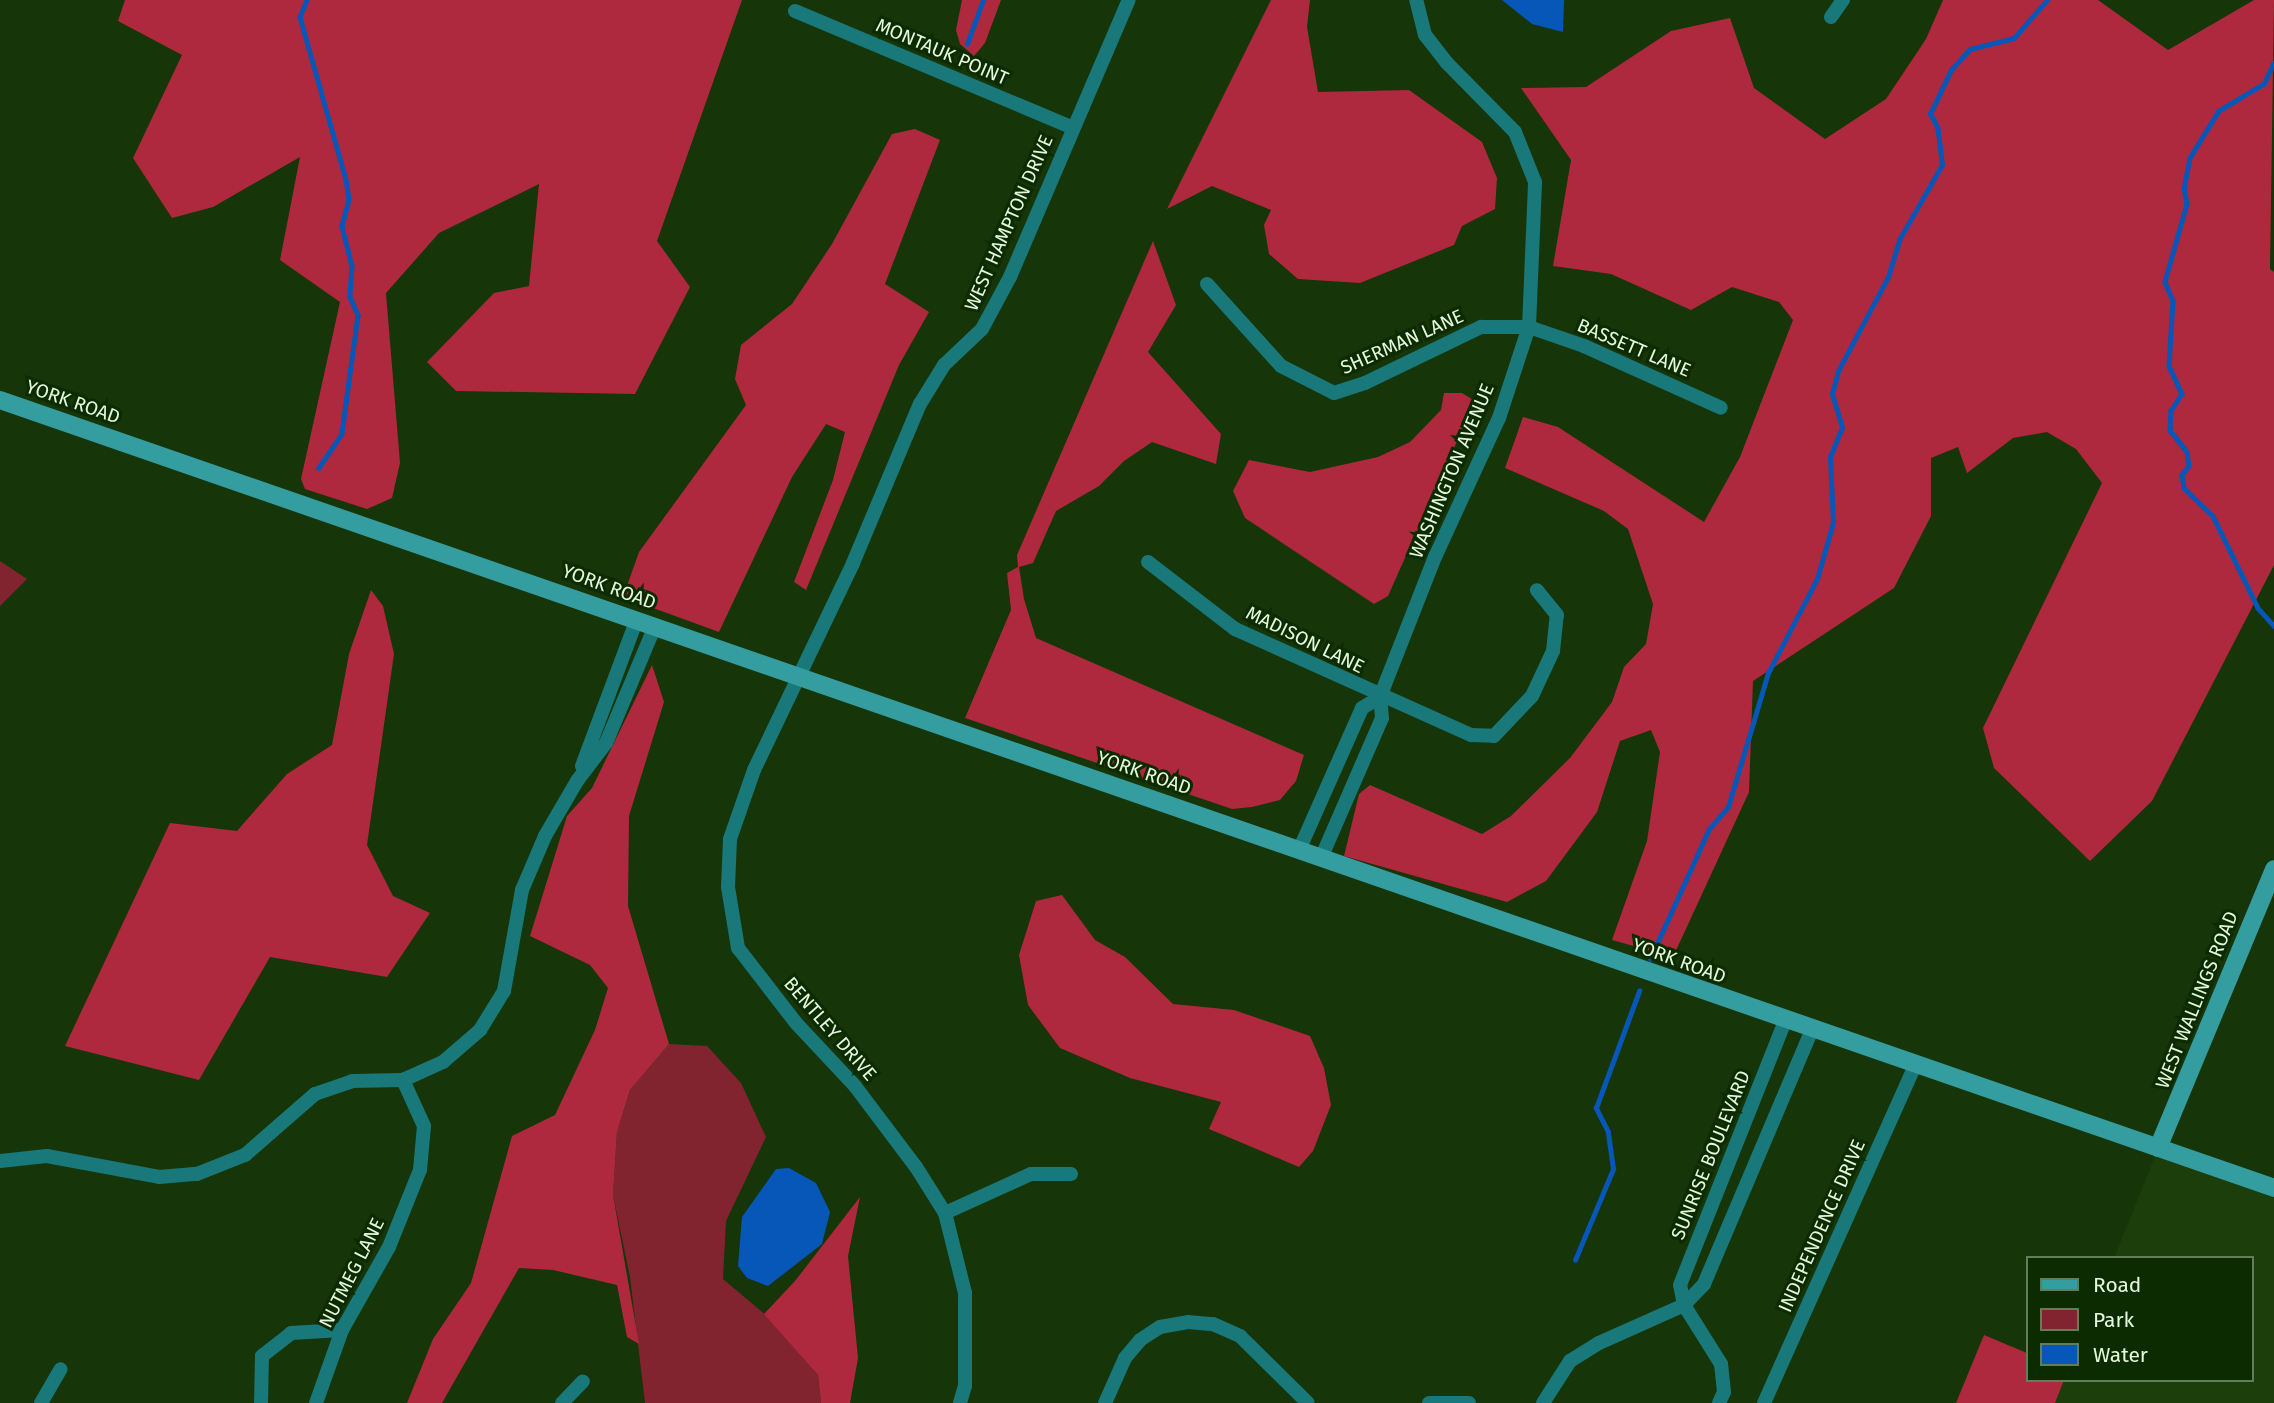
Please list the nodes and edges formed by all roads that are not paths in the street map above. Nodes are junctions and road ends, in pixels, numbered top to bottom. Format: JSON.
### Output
{"nodes":[{"id":1,"x":1129,"y":0,"type":"edge"},
{"id":2,"x":1416,"y":0,"type":"edge"},
{"id":3,"x":1843,"y":0,"type":"edge"},
{"id":4,"x":795,"y":11,"type":"dead end"},
{"id":5,"x":1831,"y":16,"type":"dead end"},
{"id":6,"x":1073,"y":128,"type":"junction"},
{"id":7,"x":1207,"y":284,"type":"dead end"},
{"id":8,"x":1530,"y":327,"type":"junction"},
{"id":9,"x":0,"y":400,"type":"edge"},
{"id":10,"x":1721,"y":408,"type":"dead end"},
{"id":11,"x":1149,"y":562,"type":"dead end"},
{"id":12,"x":1537,"y":590,"type":"dead end"},
{"id":13,"x":638,"y":619,"type":"junction"},
{"id":14,"x":655,"y":626,"type":"junction"},
{"id":15,"x":799,"y":677,"type":"junction"},
{"id":16,"x":1380,"y":697,"type":"junction"},
{"id":17,"x":577,"y":780,"type":"junction"},
{"id":18,"x":1300,"y":848,"type":"junction"},
{"id":19,"x":1322,"y":856,"type":"junction"},
{"id":20,"x":2274,"y":869,"type":"edge"},
{"id":21,"x":1785,"y":1021,"type":"junction"},
{"id":22,"x":1812,"y":1030,"type":"junction"},
{"id":23,"x":1915,"y":1065,"type":"junction"},
{"id":24,"x":403,"y":1080,"type":"junction"},
{"id":25,"x":2158,"y":1148,"type":"junction"},
{"id":26,"x":0,"y":1161,"type":"edge"},
{"id":27,"x":1071,"y":1174,"type":"dead end"},
{"id":28,"x":2274,"y":1188,"type":"edge"},
{"id":29,"x":944,"y":1213,"type":"junction"},
{"id":30,"x":1684,"y":1304,"type":"junction"},
{"id":31,"x":342,"y":1331,"type":"junction"},
{"id":32,"x":61,"y":1369,"type":"dead end"},
{"id":33,"x":583,"y":1381,"type":"dead end"},
{"id":34,"x":41,"y":1403,"type":"edge"},
{"id":35,"x":261,"y":1403,"type":"edge"},
{"id":36,"x":316,"y":1403,"type":"edge"},
{"id":37,"x":562,"y":1403,"type":"edge"},
{"id":38,"x":960,"y":1403,"type":"edge"},
{"id":39,"x":1105,"y":1403,"type":"edge"},
{"id":40,"x":1308,"y":1403,"type":"edge"},
{"id":41,"x":1429,"y":1403,"type":"edge"},
{"id":42,"x":1469,"y":1403,"type":"edge"},
{"id":43,"x":1543,"y":1403,"type":"edge"},
{"id":44,"x":1719,"y":1403,"type":"edge"},
{"id":45,"x":1764,"y":1403,"type":"edge"}],
"edges":[{"from":1,"to":6,"type":"street","name":"WEST HAMPTON DRIVE"},
{"from":2,"to":8,"type":"street","name":"WASHINGTON AVENUE"},
{"from":3,"to":5,"type":"street"},
{"from":4,"to":6,"type":"street","name":"MONTAUK POINT"},
{"from":6,"to":15,"type":"street","name":"WEST HAMPTON DRIVE"},
{"from":7,"to":8,"type":"street","name":"SHERMAN LANE"},
{"from":8,"to":10,"type":"street","name":"BASSETT LANE"},
{"from":8,"to":16,"type":"street","name":"WASHINGTON AVENUE"},
{"from":9,"to":13,"type":"street","name":"YORK ROAD"},
{"from":11,"to":16,"type":"street","name":"MADISON LANE"},
{"from":12,"to":16,"type":"street","name":"MADISON LANE"},
{"from":13,"to":14,"type":"street","name":"YORK ROAD"},
{"from":13,"to":17,"type":"street"},
{"from":14,"to":15,"type":"street","name":"YORK ROAD"},
{"from":14,"to":17,"type":"street"},
{"from":15,"to":18,"type":"street","name":"YORK ROAD"},
{"from":15,"to":29,"type":"street","name":"BENTLEY DRIVE"},
{"from":16,"to":18,"type":"street","name":"WASHINGTON AVENUE"},
{"from":16,"to":19,"type":"street","name":"WASHINGTON AVENUE"},
{"from":17,"to":24,"type":"street"},
{"from":18,"to":19,"type":"street","name":"YORK ROAD"},
{"from":19,"to":21,"type":"street","name":"YORK ROAD"},
{"from":20,"to":25,"type":"street","name":"WEST WALLINGS ROAD"},
{"from":21,"to":22,"type":"street","name":"YORK ROAD"},
{"from":21,"to":30,"type":"street","name":"SUNRISE BOULEVARD"},
{"from":22,"to":23,"type":"street","name":"YORK ROAD"},
{"from":22,"to":30,"type":"street"},
{"from":23,"to":25,"type":"street","name":"YORK ROAD"},
{"from":23,"to":45,"type":"street","name":"INDEPENDENCE DRIVE"},
{"from":24,"to":26,"type":"street"},
{"from":24,"to":31,"type":"street","name":"NUTMEG LANE"},
{"from":25,"to":28,"type":"street","name":"YORK ROAD"},
{"from":27,"to":29,"type":"street"},
{"from":29,"to":38,"type":"street","name":"BENTLEY DRIVE"},
{"from":30,"to":43,"type":"street"},
{"from":30,"to":44,"type":"street"},
{"from":31,"to":35,"type":"street"},
{"from":31,"to":36,"type":"street","name":"NUTMEG LANE"},
{"from":32,"to":34,"type":"street"},
{"from":33,"to":37,"type":"street"},
{"from":39,"to":40,"type":"street"},
{"from":41,"to":42,"type":"street"}]}
